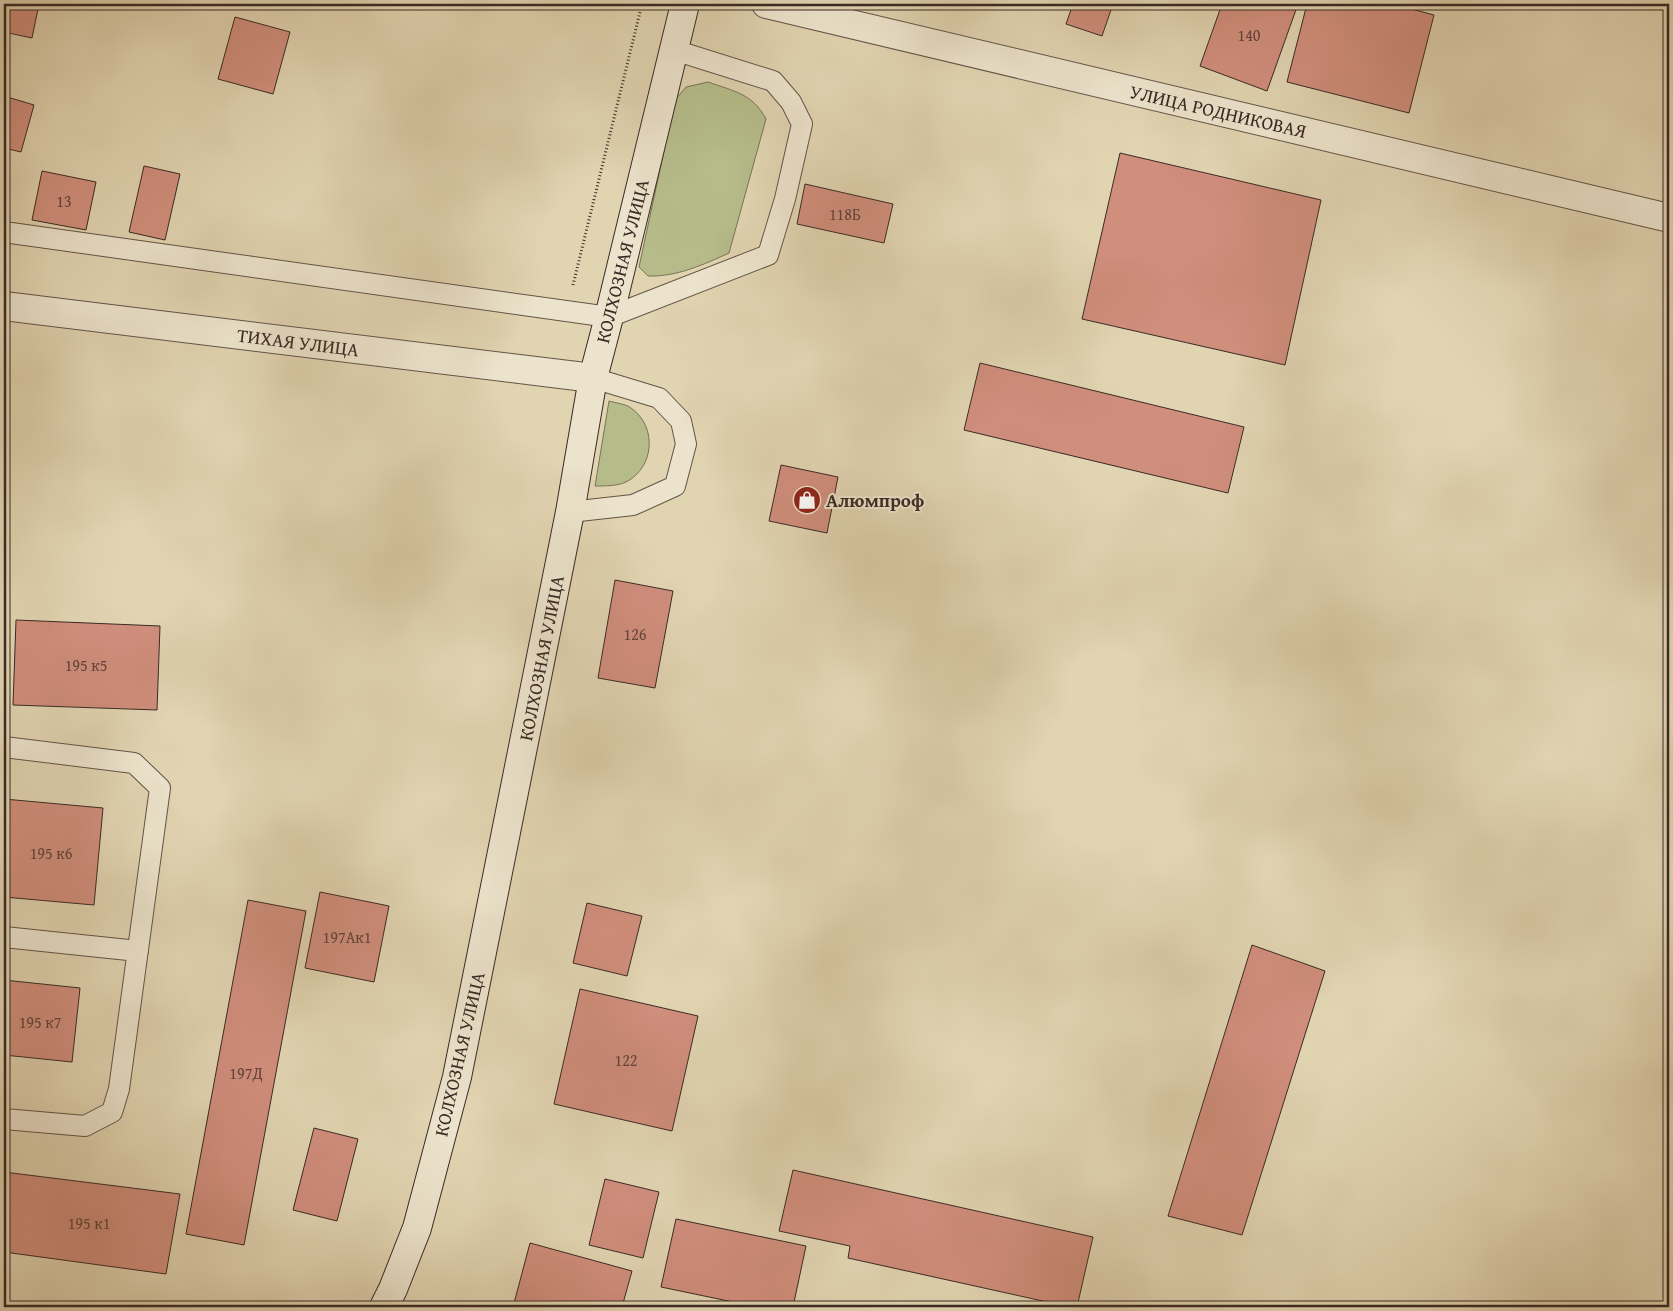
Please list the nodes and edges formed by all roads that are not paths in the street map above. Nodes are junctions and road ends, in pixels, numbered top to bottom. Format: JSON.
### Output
{"nodes":[{"id":1,"x":686,"y":4,"type":"edge"},
{"id":2,"x":766,"y":4,"type":"edge"},
{"id":3,"x":674,"y":50,"type":"junction"},
{"id":4,"x":1669,"y":218,"type":"edge"},
{"id":5,"x":4,"y":232,"type":"edge"},
{"id":6,"x":4,"y":306,"type":"edge"},
{"id":7,"x":609,"y":317,"type":"junction"},
{"id":8,"x":593,"y":378,"type":"junction"},
{"id":9,"x":570,"y":512,"type":"junction"},
{"id":10,"x":4,"y":748,"type":"edge"},
{"id":11,"x":4,"y":937,"type":"edge"},
{"id":12,"x":138,"y":951,"type":"junction"},
{"id":13,"x":4,"y":1119,"type":"edge"},
{"id":14,"x":384,"y":1307,"type":"edge"}],
"edges":[{"from":1,"to":3,"type":"street","name":"КОЛХОЗНАЯ УЛИЦА"},
{"from":2,"to":4,"type":"street","name":"УЛИЦА РОДНИКОВАЯ"},
{"from":3,"to":7,"type":"street","name":"КОЛХОЗНАЯ УЛИЦА"},
{"from":3,"to":7,"type":"lane"},
{"from":5,"to":7,"type":"lane"},
{"from":6,"to":8,"type":"street","name":"ТИХАЯ УЛИЦА"},
{"from":7,"to":8,"type":"street","name":"КОЛХОЗНАЯ УЛИЦА"},
{"from":8,"to":9,"type":"street","name":"КОЛХОЗНАЯ УЛИЦА"},
{"from":8,"to":9,"type":"lane"},
{"from":9,"to":14,"type":"street","name":"КОЛХОЗНАЯ УЛИЦА"},
{"from":10,"to":12,"type":"lane"},
{"from":11,"to":12,"type":"lane"},
{"from":12,"to":13,"type":"lane"}]}
